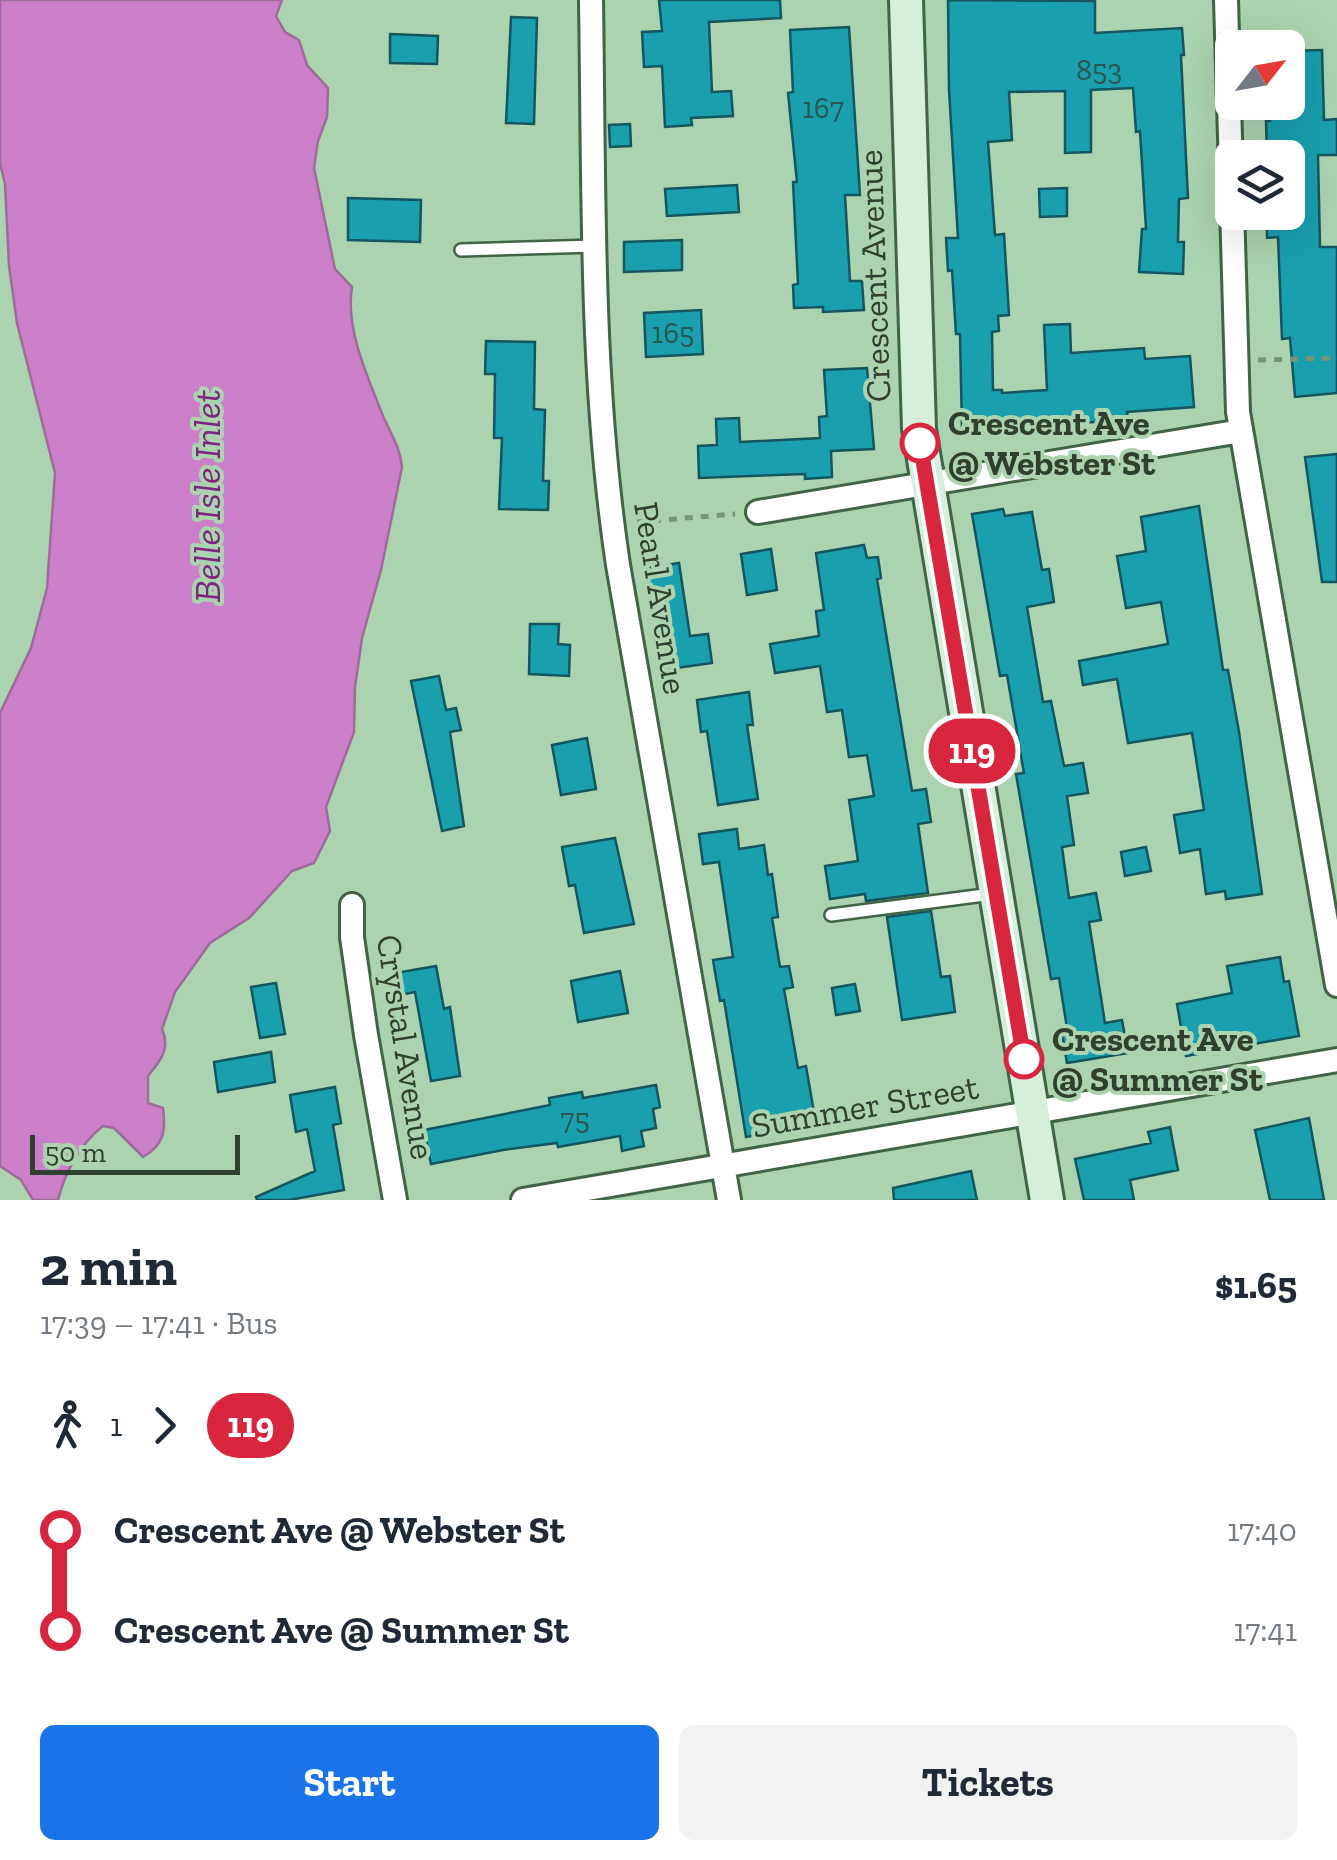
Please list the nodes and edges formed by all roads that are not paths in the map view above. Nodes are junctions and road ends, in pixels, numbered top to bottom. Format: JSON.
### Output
{"nodes":[{"id":1,"x":590,"y":0,"type":"edge"},
{"id":2,"x":906,"y":0,"type":"edge"},
{"id":3,"x":1226,"y":0,"type":"edge"},
{"id":4,"x":596,"y":246,"type":"junction"},
{"id":5,"x":461,"y":250,"type":"dead end"},
{"id":6,"x":1241,"y":431,"type":"junction"},
{"id":7,"x":927,"y":484,"type":"junction"},
{"id":8,"x":758,"y":512,"type":"road end"},
{"id":9,"x":996,"y":894,"type":"junction"},
{"id":10,"x":352,"y":904,"type":"dead end"},
{"id":11,"x":831,"y":915,"type":"dead end"},
{"id":12,"x":1337,"y":986,"type":"edge"},
{"id":13,"x":1337,"y":1060,"type":"edge"},
{"id":14,"x":1033,"y":1112,"type":"junction"},
{"id":15,"x":724,"y":1165,"type":"junction"},
{"id":16,"x":395,"y":1200,"type":"edge"},
{"id":17,"x":522,"y":1200,"type":"edge"},
{"id":18,"x":729,"y":1200,"type":"edge"},
{"id":19,"x":1048,"y":1200,"type":"edge"}],
"edges":[{"from":1,"to":4,"type":"street","name":"Pearl Avenue"},
{"from":2,"to":7,"type":"street","name":"Crescent Avenue"},
{"from":3,"to":6,"type":"street"},
{"from":4,"to":5,"type":"lane"},
{"from":4,"to":15,"type":"street","name":"Pearl Avenue"},
{"from":6,"to":7,"type":"street"},
{"from":6,"to":12,"type":"street"},
{"from":7,"to":8,"type":"street"},
{"from":7,"to":9,"type":"street","name":"Crescent Avenue"},
{"from":9,"to":11,"type":"lane"},
{"from":9,"to":14,"type":"street","name":"Crescent Avenue"},
{"from":10,"to":16,"type":"street","name":"Crystal Avenue"},
{"from":13,"to":14,"type":"street","name":"Summer Street"},
{"from":14,"to":15,"type":"street","name":"Summer Street"},
{"from":14,"to":19,"type":"street","name":"Crescent Avenue"},
{"from":15,"to":17,"type":"street","name":"Summer Street"},
{"from":15,"to":18,"type":"street","name":"Pearl Avenue"}]}
